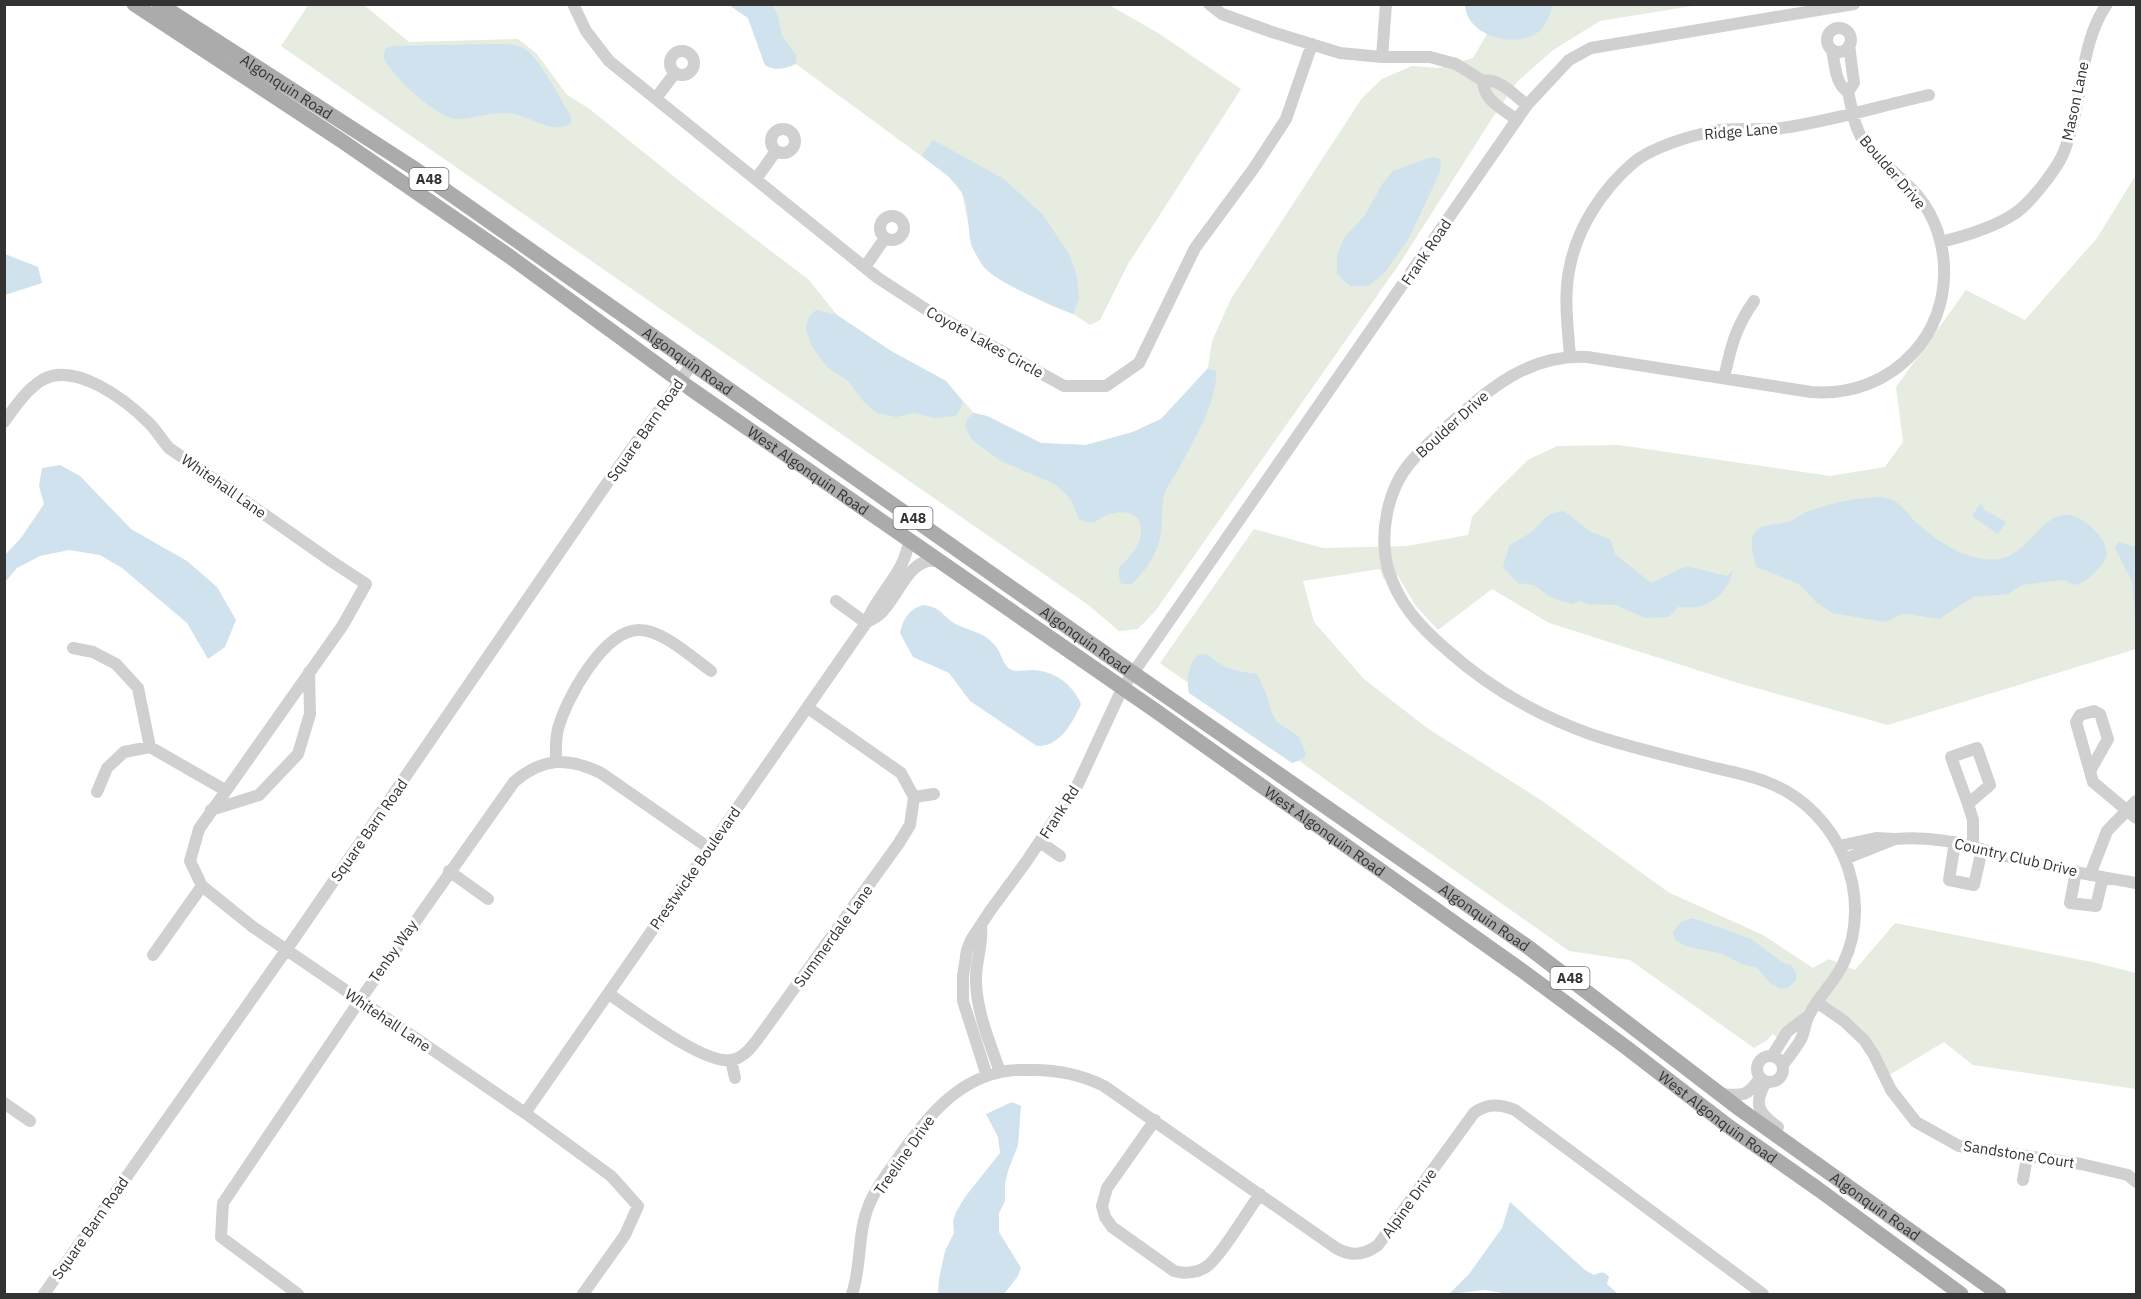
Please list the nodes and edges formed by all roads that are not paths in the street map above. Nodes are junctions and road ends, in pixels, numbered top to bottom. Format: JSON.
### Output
{"nodes":[{"id":1,"x":134,"y":4,"type":"edge"},
{"id":2,"x":159,"y":4,"type":"edge"},
{"id":3,"x":573,"y":4,"type":"edge"},
{"id":4,"x":1209,"y":4,"type":"edge"},
{"id":5,"x":1386,"y":4,"type":"edge"},
{"id":6,"x":1854,"y":4,"type":"edge"},
{"id":7,"x":2107,"y":4,"type":"edge"},
{"id":8,"x":1832,"y":9,"type":"junction"},
{"id":9,"x":1837,"y":29,"type":"junction"},
{"id":10,"x":1312,"y":44,"type":"junction"},
{"id":11,"x":1849,"y":45,"type":"junction"},
{"id":12,"x":1832,"y":50,"type":"junction"},
{"id":13,"x":1382,"y":57,"type":"junction"},
{"id":14,"x":675,"y":73,"type":"dead end"},
{"id":15,"x":1485,"y":80,"type":"junction"},
{"id":16,"x":1848,"y":92,"type":"junction"},
{"id":17,"x":1929,"y":95,"type":"dead end"},
{"id":18,"x":656,"y":98,"type":"junction"},
{"id":19,"x":1527,"y":105,"type":"junction"},
{"id":20,"x":1853,"y":115,"type":"junction"},
{"id":21,"x":1517,"y":120,"type":"junction"},
{"id":22,"x":776,"y":151,"type":"dead end"},
{"id":23,"x":756,"y":179,"type":"junction"},
{"id":24,"x":885,"y":238,"type":"dead end"},
{"id":25,"x":1941,"y":242,"type":"junction"},
{"id":26,"x":865,"y":267,"type":"junction"},
{"id":27,"x":1754,"y":301,"type":"dead end"},
{"id":28,"x":1570,"y":357,"type":"junction"},
{"id":29,"x":692,"y":364,"type":"junction"},
{"id":30,"x":1724,"y":378,"type":"junction"},
{"id":31,"x":680,"y":381,"type":"junction"},
{"id":32,"x":4,"y":422,"type":"edge"},
{"id":33,"x":909,"y":540,"type":"junction"},
{"id":34,"x":940,"y":562,"type":"junction"},
{"id":35,"x":836,"y":601,"type":"dead end"},
{"id":36,"x":866,"y":623,"type":"junction"},
{"id":37,"x":73,"y":648,"type":"dead end"},
{"id":38,"x":711,"y":671,"type":"dead end"},
{"id":39,"x":309,"y":672,"type":"junction"},
{"id":40,"x":1133,"y":673,"type":"junction"},
{"id":41,"x":1122,"y":689,"type":"junction"},
{"id":42,"x":808,"y":708,"type":"junction"},
{"id":43,"x":150,"y":747,"type":"junction"},
{"id":44,"x":556,"y":761,"type":"junction"},
{"id":45,"x":2090,"y":771,"type":"dead end"},
{"id":46,"x":225,"y":790,"type":"junction"},
{"id":47,"x":97,"y":792,"type":"dead end"},
{"id":48,"x":934,"y":794,"type":"dead end"},
{"id":49,"x":914,"y":797,"type":"junction"},
{"id":50,"x":2136,"y":801,"type":"edge"},
{"id":51,"x":1968,"y":804,"type":"dead end"},
{"id":52,"x":211,"y":810,"type":"junction"},
{"id":53,"x":2131,"y":814,"type":"edge"},
{"id":54,"x":1896,"y":839,"type":"junction"},
{"id":55,"x":1040,"y":842,"type":"junction"},
{"id":56,"x":1955,"y":842,"type":"junction"},
{"id":57,"x":1839,"y":846,"type":"junction"},
{"id":58,"x":1977,"y":847,"type":"junction"},
{"id":59,"x":709,"y":848,"type":"junction"},
{"id":60,"x":1060,"y":856,"type":"dead end"},
{"id":61,"x":1845,"y":859,"type":"junction"},
{"id":62,"x":449,"y":872,"type":"junction"},
{"id":63,"x":2076,"y":872,"type":"junction"},
{"id":64,"x":2097,"y":876,"type":"junction"},
{"id":65,"x":2136,"y":884,"type":"edge"},
{"id":66,"x":202,"y":886,"type":"junction"},
{"id":67,"x":488,"y":899,"type":"dead end"},
{"id":68,"x":981,"y":927,"type":"junction"},
{"id":69,"x":287,"y":950,"type":"junction"},
{"id":70,"x":153,"y":955,"type":"dead end"},
{"id":71,"x":609,"y":994,"type":"junction"},
{"id":72,"x":360,"y":1000,"type":"junction"},
{"id":73,"x":1818,"y":1003,"type":"junction"},
{"id":74,"x":1808,"y":1016,"type":"junction"},
{"id":75,"x":1772,"y":1056,"type":"junction"},
{"id":76,"x":730,"y":1060,"type":"junction"},
{"id":77,"x":1783,"y":1065,"type":"junction"},
{"id":78,"x":1000,"y":1072,"type":"junction"},
{"id":79,"x":987,"y":1076,"type":"junction"},
{"id":80,"x":735,"y":1078,"type":"dead end"},
{"id":81,"x":1763,"y":1080,"type":"junction"},
{"id":82,"x":1721,"y":1094,"type":"junction"},
{"id":83,"x":4,"y":1103,"type":"edge"},
{"id":84,"x":525,"y":1113,"type":"junction"},
{"id":85,"x":1155,"y":1120,"type":"junction"},
{"id":86,"x":30,"y":1121,"type":"dead end"},
{"id":87,"x":2027,"y":1157,"type":"junction"},
{"id":88,"x":2023,"y":1180,"type":"dead end"},
{"id":89,"x":2136,"y":1182,"type":"edge"},
{"id":90,"x":1260,"y":1194,"type":"junction"},
{"id":91,"x":1864,"y":1198,"type":"junction"},
{"id":92,"x":1983,"y":1290,"type":"edge"},
{"id":93,"x":44,"y":1294,"type":"edge"},
{"id":94,"x":298,"y":1294,"type":"edge"},
{"id":95,"x":583,"y":1294,"type":"edge"},
{"id":96,"x":852,"y":1294,"type":"edge"},
{"id":97,"x":1763,"y":1294,"type":"edge"},
{"id":98,"x":1961,"y":1294,"type":"edge"},
{"id":99,"x":1999,"y":1294,"type":"edge"}],
"edges":[{"from":1,"to":31,"type":"main road","name":"Algonquin Road","number":"A48"},
{"from":2,"to":29,"type":"main road","name":"Algonquin Road","number":"A48"},
{"from":3,"to":18,"type":"street","name":"Coyote Lakes Circle"},
{"from":4,"to":10,"type":"street"},
{"from":5,"to":13,"type":"street"},
{"from":6,"to":8,"type":"street","name":"Frank Road"},
{"from":7,"to":25,"type":"street","name":"Mason Lane"},
{"from":8,"to":9,"type":"street","name":"Boulder Drive"},
{"from":8,"to":19,"type":"street","name":"Frank Road"},
{"from":9,"to":11,"type":"street","name":"Boulder Drive"},
{"from":9,"to":12,"type":"street","name":"Boulder Drive"},
{"from":10,"to":13,"type":"street"},
{"from":10,"to":26,"type":"street","name":"Coyote Lakes Circle"},
{"from":11,"to":12,"type":"street"},
{"from":11,"to":16,"type":"street","name":"Boulder Drive"},
{"from":12,"to":16,"type":"street","name":"Boulder Drive"},
{"from":13,"to":15,"type":"street"},
{"from":14,"to":18,"type":"street"},
{"from":15,"to":19,"type":"street"},
{"from":15,"to":21,"type":"street"},
{"from":16,"to":20,"type":"street","name":"Boulder Drive"},
{"from":17,"to":20,"type":"street","name":"Ridge Lane"},
{"from":18,"to":23,"type":"street","name":"Coyote Lakes Circle"},
{"from":19,"to":21,"type":"street","name":"Frank Road"},
{"from":20,"to":25,"type":"street","name":"Boulder Drive"},
{"from":20,"to":28,"type":"street","name":"Ridge Lane"},
{"from":21,"to":40,"type":"street","name":"Frank Road"},
{"from":22,"to":23,"type":"street"},
{"from":23,"to":26,"type":"street","name":"Coyote Lakes Circle"},
{"from":24,"to":26,"type":"street"},
{"from":25,"to":30,"type":"street","name":"Boulder Drive"},
{"from":27,"to":30,"type":"street"},
{"from":28,"to":30,"type":"street","name":"Boulder Drive"},
{"from":28,"to":57,"type":"street","name":"Boulder Drive"},
{"from":29,"to":31,"type":"street","name":"Square Barn Road"},
{"from":29,"to":40,"type":"main road","name":"Algonquin Road","number":"A48"},
{"from":31,"to":33,"type":"main road","name":"West Algonquin Road","number":"A48"},
{"from":31,"to":69,"type":"street","name":"Square Barn Road"},
{"from":32,"to":39,"type":"street","name":"Whitehall Lane"},
{"from":33,"to":34,"type":"main road","name":"West Algonquin Road","number":"A48"},
{"from":33,"to":36,"type":"street","name":"Prestwicke Boulevard"},
{"from":34,"to":36,"type":"street","name":"Prestwicke Boulevard"},
{"from":34,"to":41,"type":"main road","name":"West Algonquin Road","number":"A48"},
{"from":35,"to":36,"type":"street"},
{"from":36,"to":42,"type":"street","name":"Prestwicke Boulevard"},
{"from":37,"to":43,"type":"street"},
{"from":38,"to":44,"type":"street"},
{"from":39,"to":46,"type":"street","name":"Whitehall Lane"},
{"from":39,"to":52,"type":"street"},
{"from":40,"to":41,"type":"street","name":"Frank Road"},
{"from":40,"to":82,"type":"main road","name":"Algonquin Road","number":"A48"},
{"from":41,"to":55,"type":"street","name":"Frank Rd"},
{"from":41,"to":98,"type":"main road","name":"West Algonquin Road","number":"A48"},
{"from":42,"to":49,"type":"street"},
{"from":42,"to":59,"type":"street","name":"Prestwicke Boulevard"},
{"from":43,"to":46,"type":"street"},
{"from":43,"to":47,"type":"street"},
{"from":44,"to":59,"type":"street"},
{"from":44,"to":62,"type":"street","name":"Tenby Way"},
{"from":45,"to":53,"type":"street"},
{"from":46,"to":52,"type":"street","name":"Whitehall Lane"},
{"from":48,"to":49,"type":"street"},
{"from":49,"to":76,"type":"street","name":"Summerdale Lane"},
{"from":50,"to":53,"type":"street"},
{"from":51,"to":58,"type":"street"},
{"from":52,"to":66,"type":"street","name":"Whitehall Lane"},
{"from":53,"to":64,"type":"street"},
{"from":54,"to":56,"type":"street","name":"Country Club Drive"},
{"from":54,"to":57,"type":"street","name":"Country Club Drive"},
{"from":54,"to":61,"type":"street","name":"Country Club Drive"},
{"from":55,"to":60,"type":"street"},
{"from":55,"to":68,"type":"street","name":"Frank Rd"},
{"from":56,"to":58,"type":"street","name":"Country Club Drive"},
{"from":56,"to":58,"type":"street"},
{"from":57,"to":61,"type":"street","name":"Boulder Drive"},
{"from":58,"to":63,"type":"street","name":"Country Club Drive"},
{"from":59,"to":71,"type":"street","name":"Prestwicke Boulevard"},
{"from":61,"to":73,"type":"street","name":"Boulder Drive"},
{"from":62,"to":67,"type":"street"},
{"from":62,"to":72,"type":"street","name":"Tenby Way"},
{"from":63,"to":64,"type":"street","name":"Country Club Drive"},
{"from":63,"to":64,"type":"street"},
{"from":64,"to":65,"type":"street","name":"Country Club Drive"},
{"from":66,"to":69,"type":"street","name":"Whitehall Lane"},
{"from":66,"to":70,"type":"street"},
{"from":68,"to":78,"type":"street","name":"Frank Rd"},
{"from":68,"to":79,"type":"street","name":"Frank Rd"},
{"from":69,"to":72,"type":"street","name":"Whitehall Lane"},
{"from":69,"to":93,"type":"street","name":"Square Barn Road"},
{"from":71,"to":76,"type":"street"},
{"from":71,"to":84,"type":"street","name":"Prestwicke Boulevard"},
{"from":72,"to":84,"type":"street","name":"Whitehall Lane"},
{"from":72,"to":94,"type":"street","name":"Tenby Way"},
{"from":73,"to":74,"type":"street","name":"Boulder Drive"},
{"from":73,"to":87,"type":"street","name":"Sandstone Court"},
{"from":74,"to":75,"type":"street","name":"Boulder Drive"},
{"from":74,"to":77,"type":"street","name":"Boulder Drive"},
{"from":75,"to":77,"type":"street"},
{"from":75,"to":81,"type":"street","name":"Boulder Drive"},
{"from":76,"to":80,"type":"street"},
{"from":77,"to":81,"type":"street","name":"Boulder Drive"},
{"from":78,"to":79,"type":"street","name":"Alpine Drive"},
{"from":78,"to":85,"type":"street","name":"Alpine Drive"},
{"from":79,"to":96,"type":"street","name":"Treeline Drive"},
{"from":81,"to":82,"type":"street","name":"Boulder Drive"},
{"from":81,"to":91,"type":"street","name":"Boulder Drive"},
{"from":82,"to":91,"type":"main road","name":"Algonquin Road","number":"A48"},
{"from":83,"to":86,"type":"street"},
{"from":84,"to":95,"type":"street","name":"Whitehall Lane"},
{"from":85,"to":90,"type":"street","name":"Alpine Drive"},
{"from":85,"to":90,"type":"street"},
{"from":87,"to":88,"type":"street"},
{"from":87,"to":89,"type":"street","name":"Sandstone Court"},
{"from":90,"to":97,"type":"street","name":"Alpine Drive"},
{"from":91,"to":92,"type":"main road","name":"Algonquin Road","number":"A48"},
{"from":92,"to":99,"type":"main road","name":"Algonquin Road","number":"A48"}]}
